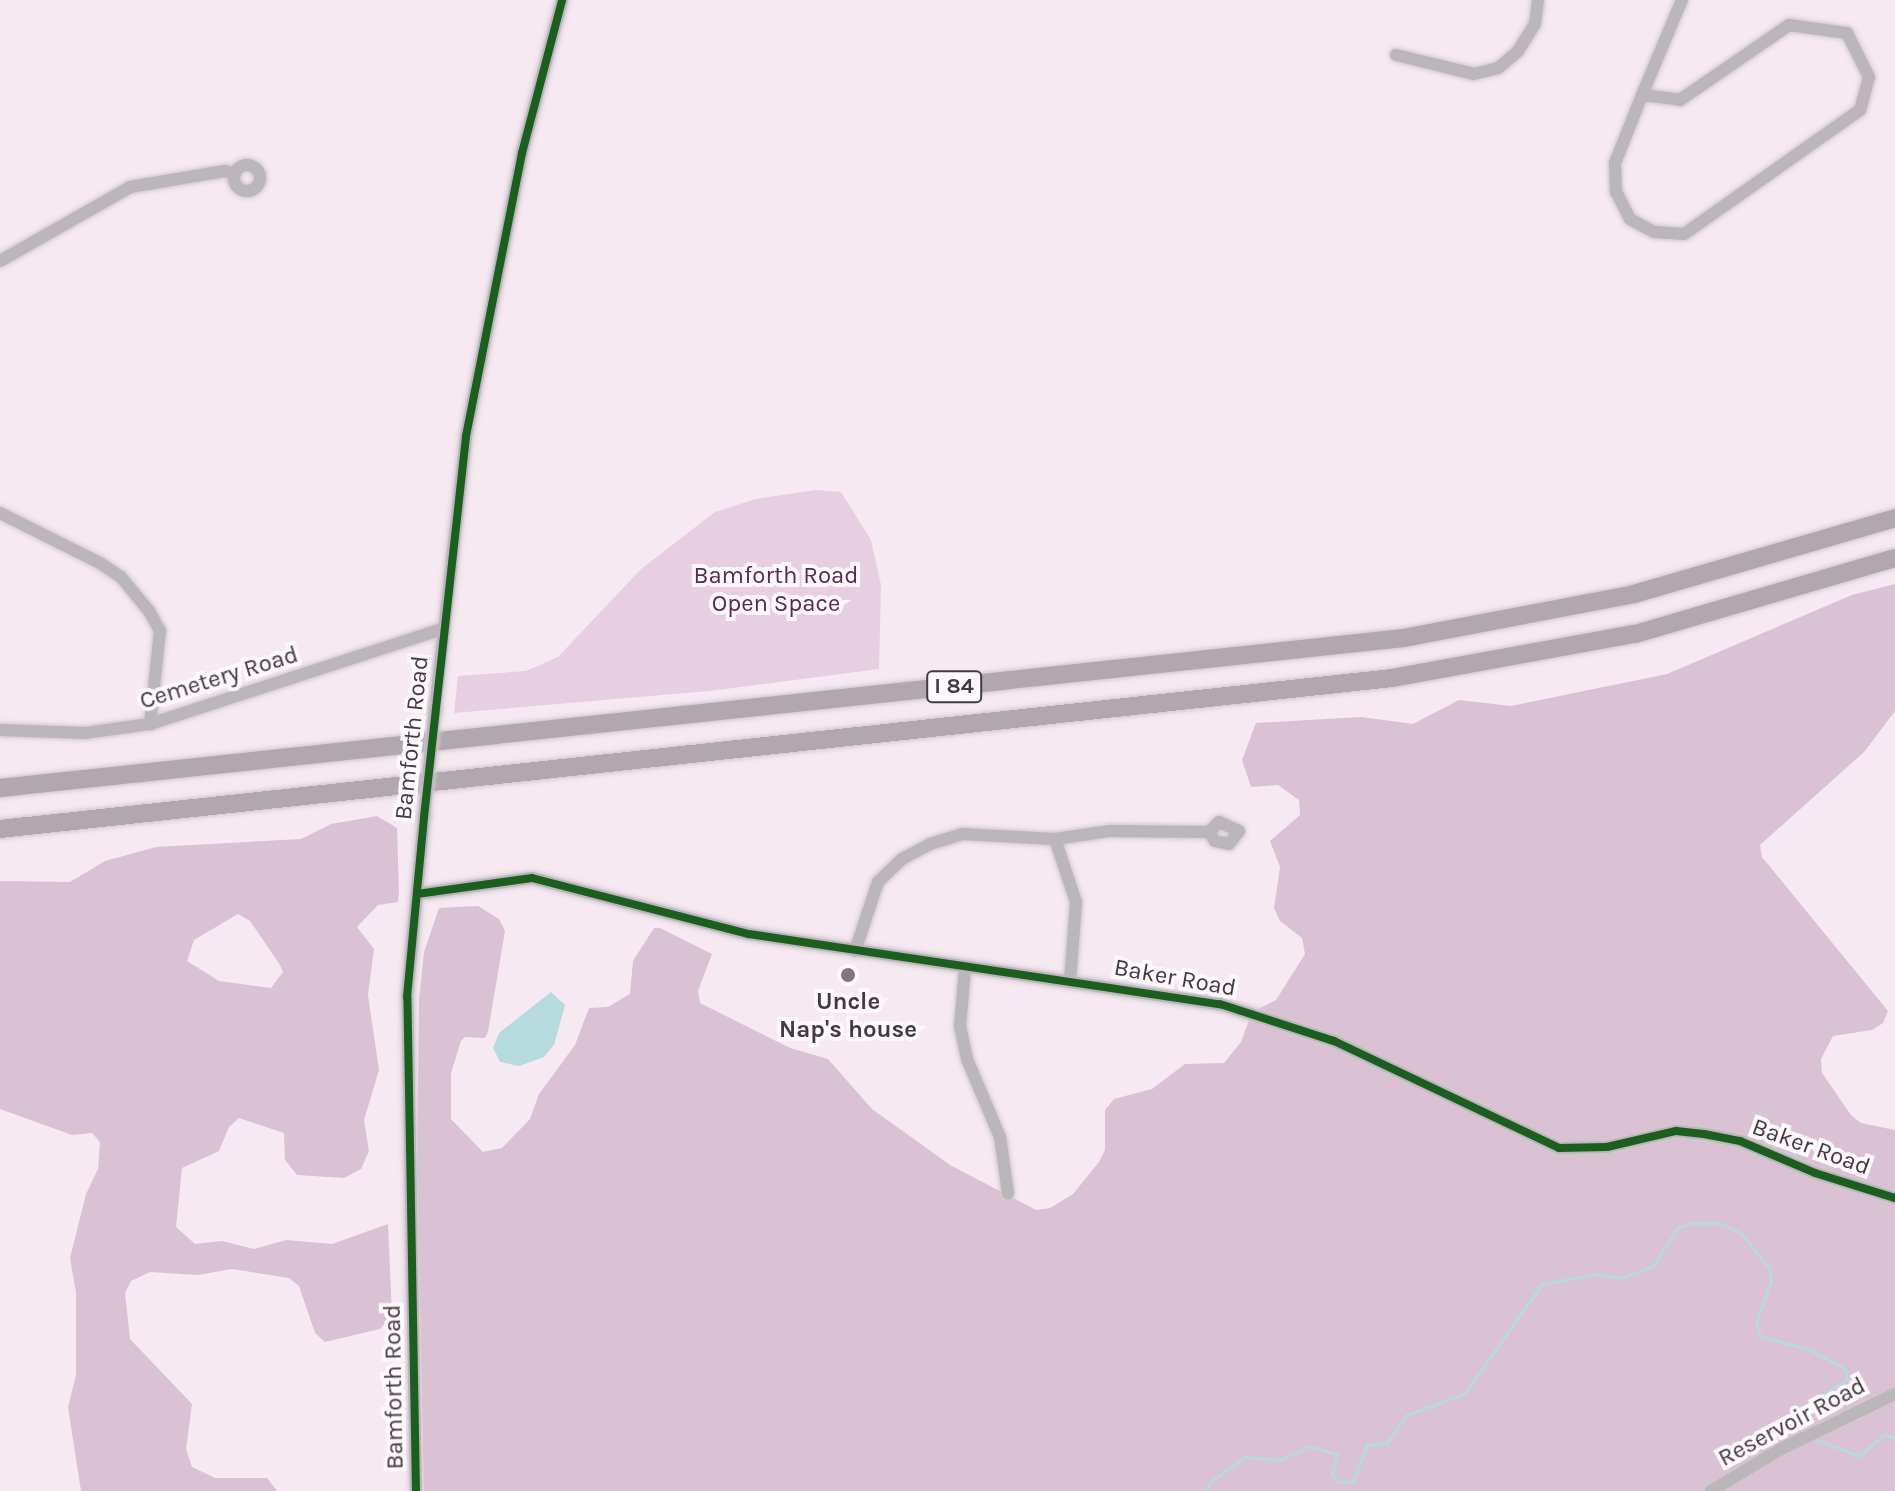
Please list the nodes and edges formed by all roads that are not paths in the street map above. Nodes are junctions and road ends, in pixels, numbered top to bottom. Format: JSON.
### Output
{"nodes":[{"id":1,"x":562,"y":0,"type":"edge"},
{"id":2,"x":1538,"y":0,"type":"edge"},
{"id":3,"x":1682,"y":0,"type":"edge"},
{"id":4,"x":1396,"y":55,"type":"dead end"},
{"id":5,"x":1642,"y":95,"type":"junction"},
{"id":6,"x":235,"y":174,"type":"dead end"},
{"id":7,"x":0,"y":261,"type":"edge"},
{"id":8,"x":0,"y":513,"type":"edge"},
{"id":9,"x":1895,"y":518,"type":"edge"},
{"id":10,"x":1895,"y":558,"type":"edge"},
{"id":11,"x":443,"y":629,"type":"junction"},
{"id":12,"x":150,"y":724,"type":"junction"},
{"id":13,"x":0,"y":730,"type":"edge"},
{"id":14,"x":0,"y":788,"type":"edge"},
{"id":15,"x":0,"y":829,"type":"edge"},
{"id":16,"x":1209,"y":832,"type":"dead end"},
{"id":17,"x":1055,"y":839,"type":"junction"},
{"id":18,"x":417,"y":894,"type":"junction"},
{"id":19,"x":855,"y":951,"type":"junction"},
{"id":20,"x":965,"y":969,"type":"junction"},
{"id":21,"x":1070,"y":981,"type":"junction"},
{"id":22,"x":1008,"y":1193,"type":"dead end"},
{"id":23,"x":1895,"y":1198,"type":"edge"},
{"id":24,"x":1895,"y":1394,"type":"edge"},
{"id":25,"x":416,"y":1491,"type":"edge"},
{"id":26,"x":1711,"y":1491,"type":"edge"}],
"edges":[{"from":1,"to":11,"type":"street","name":"Bamforth Road"},
{"from":2,"to":4,"type":"street"},
{"from":3,"to":5,"type":"street"},
{"from":5,"to":5,"type":"street"},
{"from":6,"to":7,"type":"street"},
{"from":8,"to":12,"type":"street"},
{"from":9,"to":14,"type":"highway","number":"I 84"},
{"from":10,"to":15,"type":"highway","number":"I 84"},
{"from":11,"to":12,"type":"street","name":"Cemetery Road"},
{"from":11,"to":18,"type":"street","name":"Bamforth Road","bridge":true},
{"from":12,"to":13,"type":"street","name":"Cemetery Road"},
{"from":16,"to":17,"type":"street"},
{"from":17,"to":19,"type":"street"},
{"from":17,"to":21,"type":"street"},
{"from":18,"to":19,"type":"street","name":"Baker Road"},
{"from":18,"to":25,"type":"street","name":"Bamforth Road"},
{"from":19,"to":20,"type":"street","name":"Baker Road"},
{"from":20,"to":21,"type":"street","name":"Baker Road"},
{"from":20,"to":22,"type":"street"},
{"from":21,"to":23,"type":"street","name":"Baker Road"},
{"from":24,"to":26,"type":"street","name":"Reservoir Road"}]}
